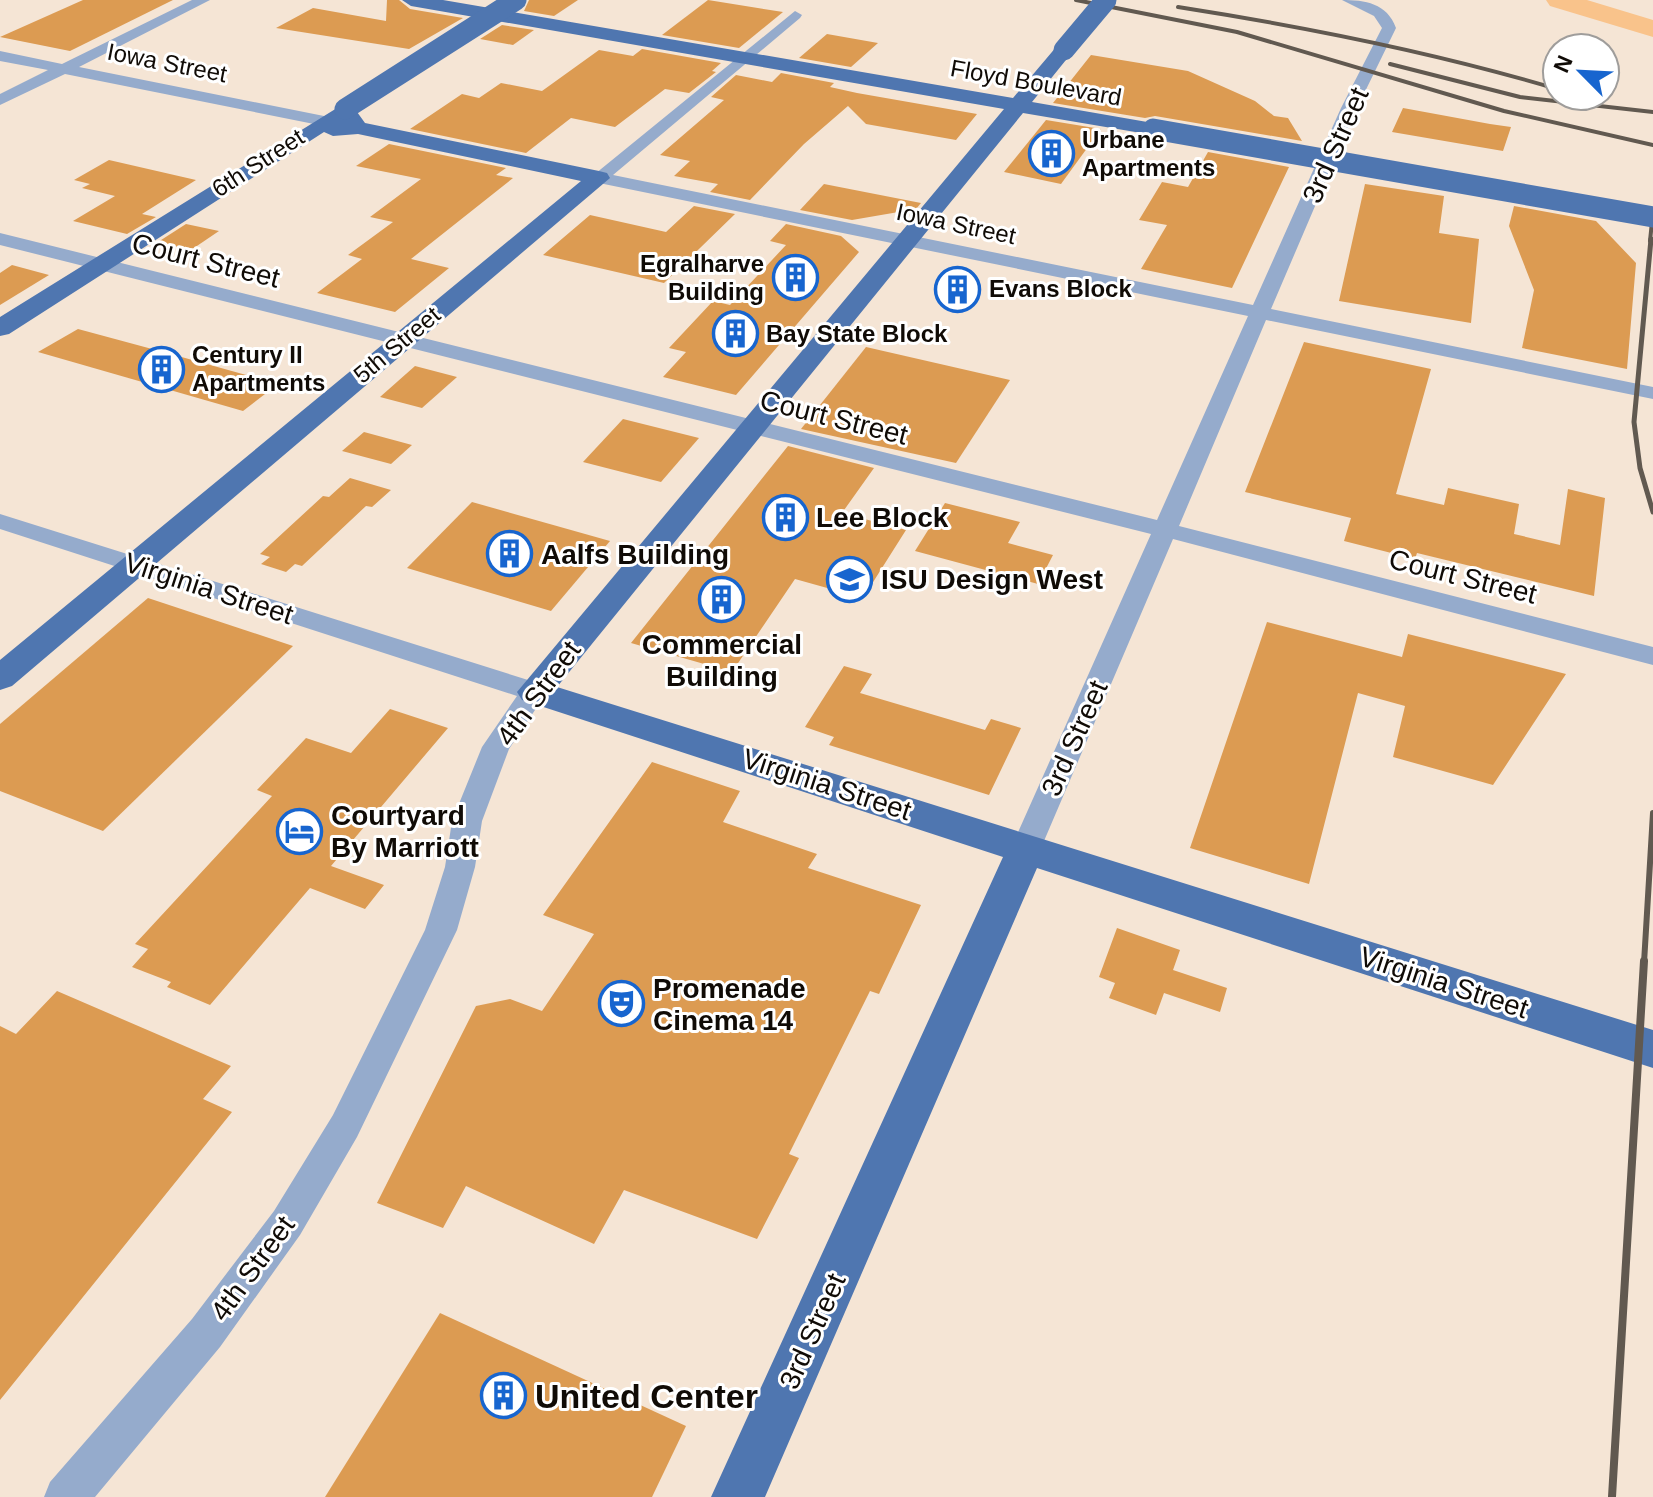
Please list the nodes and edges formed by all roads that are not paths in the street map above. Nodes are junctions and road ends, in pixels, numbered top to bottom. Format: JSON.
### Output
{"nodes":[{"id":1,"x":203,"y":0,"type":"edge"},
{"id":2,"x":411,"y":0,"type":"edge"},
{"id":3,"x":516,"y":0,"type":"edge"},
{"id":4,"x":1106,"y":0,"type":"edge"},
{"id":5,"x":1349,"y":0,"type":"edge"},
{"id":6,"x":795,"y":15,"type":"dead end"},
{"id":7,"x":0,"y":56,"type":"edge"},
{"id":8,"x":741,"y":57,"type":"junction"},
{"id":9,"x":65,"y":69,"type":"junction"},
{"id":10,"x":1024,"y":97,"type":"junction"},
{"id":11,"x":0,"y":100,"type":"edge"},
{"id":12,"x":345,"y":109,"type":"junction"},
{"id":13,"x":324,"y":121,"type":"junction"},
{"id":14,"x":358,"y":128,"type":"junction"},
{"id":15,"x":299,"y":137,"type":"junction"},
{"id":16,"x":599,"y":178,"type":"junction"},
{"id":17,"x":1653,"y":217,"type":"edge"},
{"id":18,"x":0,"y":239,"type":"edge"},
{"id":19,"x":906,"y":241,"type":"junction"},
{"id":20,"x":100,"y":264,"type":"junction"},
{"id":21,"x":1261,"y":314,"type":"junction"},
{"id":22,"x":0,"y":328,"type":"edge"},
{"id":23,"x":405,"y":339,"type":"junction"},
{"id":24,"x":1653,"y":393,"type":"edge"},
{"id":25,"x":752,"y":427,"type":"junction"},
{"id":26,"x":0,"y":521,"type":"edge"},
{"id":27,"x":1166,"y":530,"type":"junction"},
{"id":28,"x":136,"y":564,"type":"junction"},
{"id":29,"x":1653,"y":656,"type":"edge"},
{"id":30,"x":0,"y":678,"type":"edge"},
{"id":31,"x":534,"y":692,"type":"junction"},
{"id":32,"x":1026,"y":848,"type":"junction"},
{"id":33,"x":1653,"y":1049,"type":"edge"},
{"id":34,"x":65,"y":1497,"type":"edge"},
{"id":35,"x":738,"y":1497,"type":"edge"}],
"edges":[{"from":1,"to":9,"type":"street"},
{"from":2,"to":8,"type":"main road","name":"Floyd Boulevard"},
{"from":3,"to":12,"type":"main road","name":"6th Street","bridge":true},
{"from":4,"to":10,"type":"main road","name":"4th Street","bridge":true},
{"from":5,"to":21,"type":"street","name":"3rd Street"},
{"from":6,"to":8,"type":"street","name":"5th Street"},
{"from":7,"to":9,"type":"street","name":"Iowa Street"},
{"from":8,"to":10,"type":"main road","name":"Floyd Boulevard"},
{"from":8,"to":16,"type":"street","name":"5th Street"},
{"from":9,"to":11,"type":"street"},
{"from":9,"to":13,"type":"street","name":"Iowa Street"},
{"from":10,"to":17,"type":"main road","name":"Floyd Boulevard","bridge":true},
{"from":10,"to":19,"type":"main road","name":"4th Street"},
{"from":12,"to":13,"type":"main road","name":"6th Street"},
{"from":12,"to":14,"type":"main road"},
{"from":13,"to":15,"type":"main road","name":"6th Street"},
{"from":14,"to":15,"type":"main road","name":"Iowa Street"},
{"from":14,"to":16,"type":"main road","name":"Iowa Street"},
{"from":15,"to":20,"type":"main road","name":"6th Street"},
{"from":16,"to":19,"type":"street","name":"Iowa Street"},
{"from":16,"to":23,"type":"main road","name":"5th Street"},
{"from":18,"to":20,"type":"street","name":"Court Street"},
{"from":19,"to":21,"type":"street","name":"Iowa Street"},
{"from":19,"to":25,"type":"main road","name":"4th Street"},
{"from":20,"to":22,"type":"main road","name":"6th Street"},
{"from":20,"to":23,"type":"street","name":"Court Street"},
{"from":21,"to":24,"type":"street","name":"Iowa Street"},
{"from":21,"to":27,"type":"street","name":"3rd Street"},
{"from":23,"to":25,"type":"street","name":"Court Street"},
{"from":23,"to":28,"type":"main road","name":"5th Street"},
{"from":25,"to":27,"type":"street","name":"Court Street"},
{"from":25,"to":31,"type":"main road","name":"4th Street"},
{"from":26,"to":28,"type":"street","name":"Virginia Street"},
{"from":27,"to":29,"type":"street","name":"Court Street"},
{"from":27,"to":32,"type":"street","name":"3rd Street"},
{"from":28,"to":30,"type":"main road","name":"5th Street"},
{"from":28,"to":31,"type":"street","name":"Virginia Street"},
{"from":31,"to":32,"type":"main road","name":"Virginia Street"},
{"from":31,"to":34,"type":"street","name":"4th Street"},
{"from":32,"to":33,"type":"main road","name":"Virginia Street"},
{"from":32,"to":35,"type":"main road","name":"3rd Street"}]}
